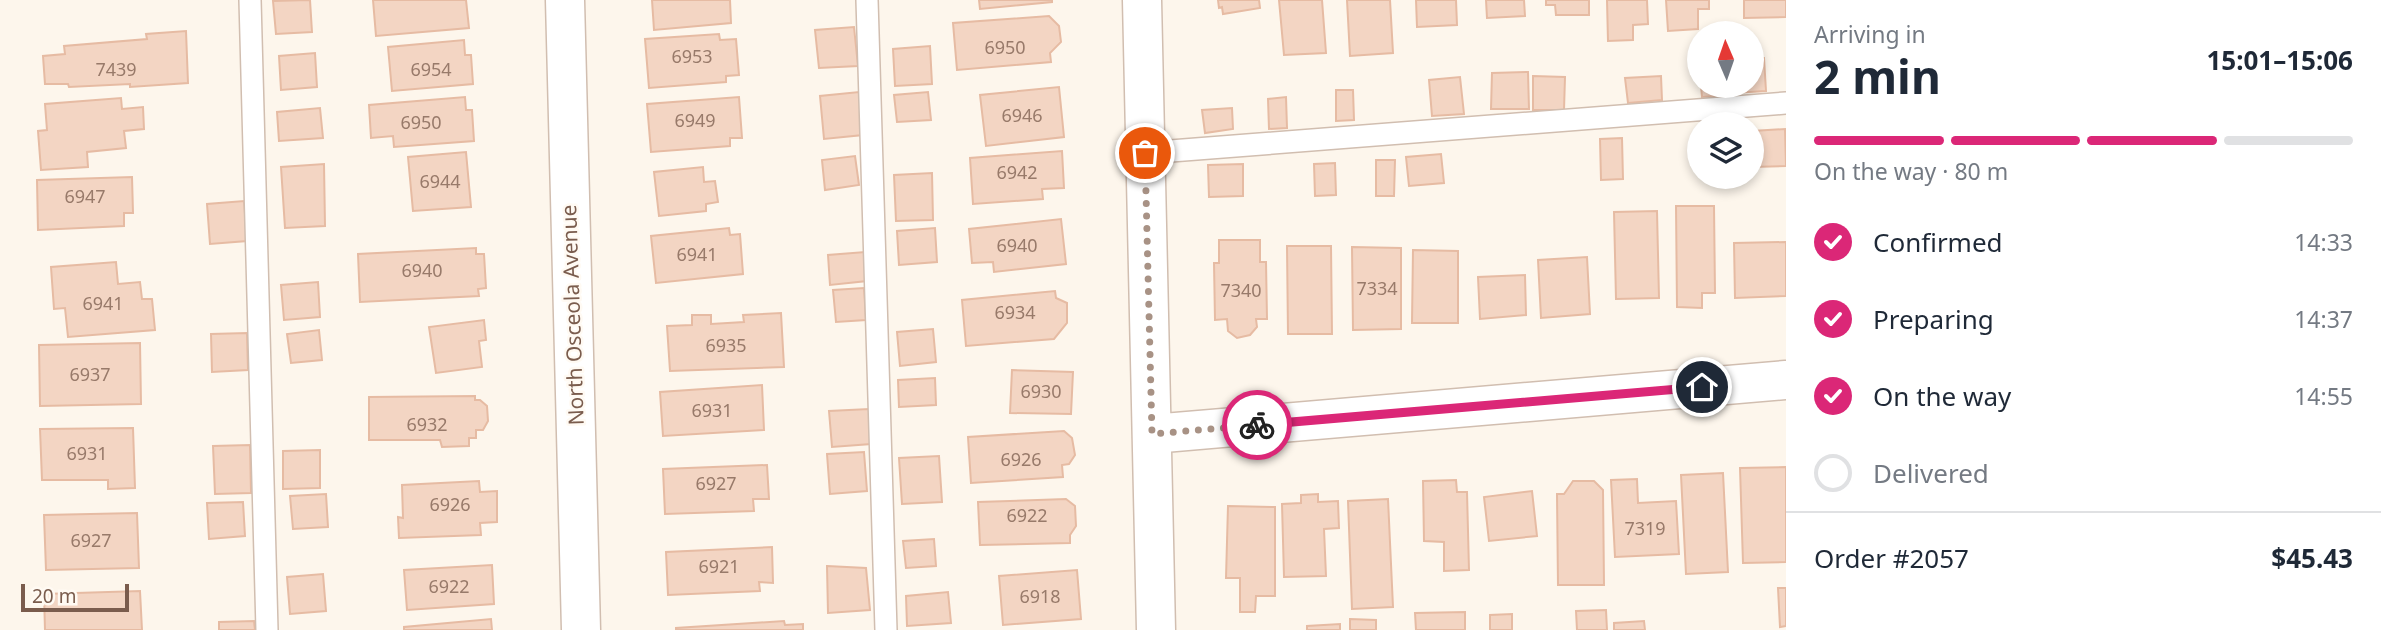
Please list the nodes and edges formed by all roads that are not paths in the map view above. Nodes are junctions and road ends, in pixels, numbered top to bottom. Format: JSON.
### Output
{"nodes":[{"id":1,"x":250,"y":0,"type":"edge"},
{"id":2,"x":565,"y":0,"type":"edge"},
{"id":3,"x":867,"y":0,"type":"edge"},
{"id":4,"x":1142,"y":0,"type":"edge"},
{"id":5,"x":1786,"y":103,"type":"edge"},
{"id":6,"x":1145,"y":153,"type":"junction"},
{"id":7,"x":1786,"y":380,"type":"edge"},
{"id":8,"x":1152,"y":434,"type":"junction"},
{"id":9,"x":267,"y":630,"type":"edge"},
{"id":10,"x":581,"y":630,"type":"edge"},
{"id":11,"x":886,"y":630,"type":"edge"},
{"id":12,"x":1156,"y":630,"type":"edge"}],
"edges":[{"from":1,"to":9,"type":"lane"},
{"from":2,"to":10,"type":"street","name":"North Osceola Avenue"},
{"from":3,"to":11,"type":"lane"},
{"from":4,"to":6,"type":"street"},
{"from":5,"to":6,"type":"lane"},
{"from":6,"to":8,"type":"street"},
{"from":7,"to":8,"type":"street"},
{"from":8,"to":12,"type":"street"}]}
